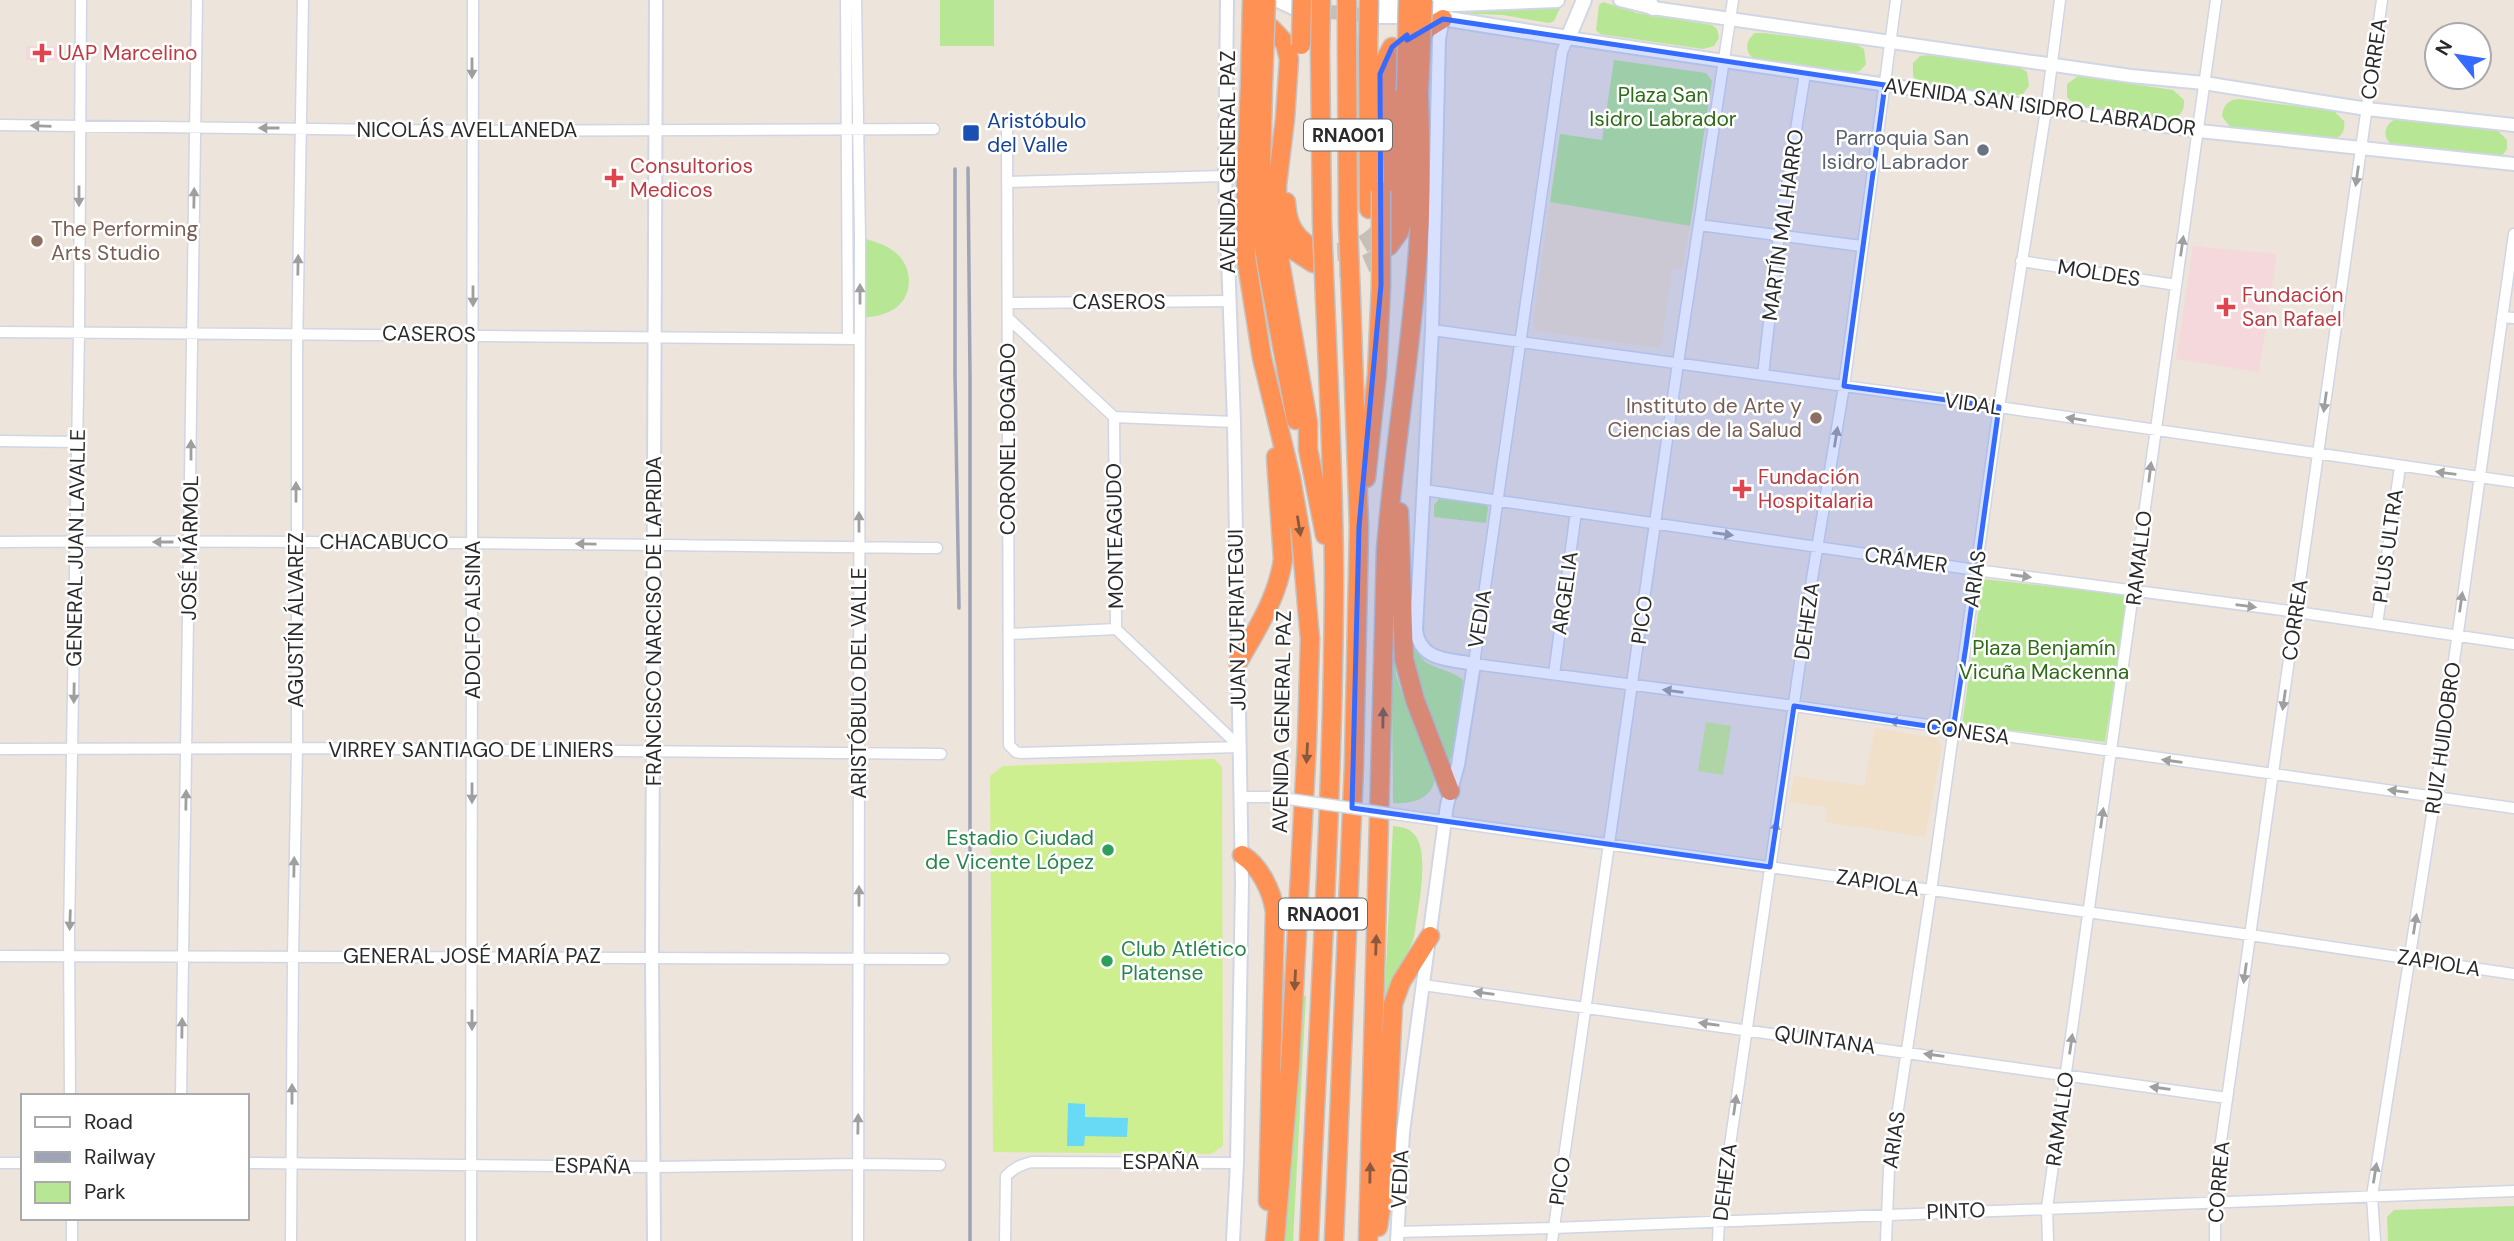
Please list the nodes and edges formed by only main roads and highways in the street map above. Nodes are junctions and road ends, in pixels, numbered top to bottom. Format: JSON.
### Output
{"nodes":[{"id":1,"x":1252,"y":0,"type":"edge"},
{"id":2,"x":1266,"y":0,"type":"edge"},
{"id":3,"x":1278,"y":0,"type":"edge"},
{"id":4,"x":1321,"y":0,"type":"edge"},
{"id":5,"x":1347,"y":0,"type":"edge"},
{"id":6,"x":1408,"y":0,"type":"edge"},
{"id":7,"x":1423,"y":0,"type":"edge"},
{"id":8,"x":1557,"y":0,"type":"edge"},
{"id":9,"x":1584,"y":0,"type":"edge"},
{"id":10,"x":1298,"y":4,"type":"edge"},
{"id":11,"x":1372,"y":6,"type":"edge"},
{"id":12,"x":1436,"y":23,"type":"junction"},
{"id":13,"x":1271,"y":28,"type":"dead end"},
{"id":14,"x":1257,"y":84,"type":"junction"},
{"id":15,"x":1413,"y":91,"type":"junction"},
{"id":16,"x":1277,"y":219,"type":"junction"},
{"id":17,"x":1388,"y":221,"type":"tunnel mouth"},
{"id":18,"x":1390,"y":246,"type":"tunnel mouth"},
{"id":19,"x":1376,"y":287,"type":"junction"},
{"id":20,"x":1268,"y":387,"type":"junction"},
{"id":21,"x":1399,"y":419,"type":"junction"},
{"id":22,"x":1308,"y":449,"type":"junction"},
{"id":23,"x":1359,"y":527,"type":"junction"},
{"id":24,"x":1334,"y":587,"type":"junction"},
{"id":25,"x":1238,"y":662,"type":"road end"},
{"id":26,"x":1450,"y":791,"type":"road end"},
{"id":27,"x":1242,"y":855,"type":"road end"},
{"id":28,"x":1430,"y":936,"type":"road end"},
{"id":29,"x":1338,"y":1157,"type":"junction"},
{"id":30,"x":1269,"y":1241,"type":"edge"},
{"id":31,"x":1275,"y":1241,"type":"edge"},
{"id":32,"x":1309,"y":1241,"type":"edge"},
{"id":33,"x":1334,"y":1241,"type":"edge"},
{"id":34,"x":1344,"y":1241,"type":"edge"},
{"id":35,"x":1368,"y":1241,"type":"edge"},
{"id":36,"x":1376,"y":1241,"type":"edge"}],
"edges":[{"from":1,"to":14,"type":"highway","name":"AVENIDA GENERAL PAZ","bridge":true},
{"from":2,"to":14,"type":"highway","bridge":true},
{"from":3,"to":10,"type":"main road"},
{"from":4,"to":24,"type":"highway","number":"RNA001","bridge":true},
{"from":5,"to":23,"type":"highway","number":"RNA001","bridge":true},
{"from":6,"to":15,"type":"highway","bridge":true},
{"from":7,"to":15,"type":"highway","bridge":true},
{"from":8,"to":11,"type":"main road"},
{"from":9,"to":12,"type":"main road","name":"VEDIA"},
{"from":10,"to":16,"type":"highway","bridge":true},
{"from":11,"to":12,"type":"main road"},
{"from":11,"to":19,"type":"highway","bridge":true},
{"from":12,"to":17,"type":"highway"},
{"from":12,"to":19,"type":"highway","bridge":true},
{"from":13,"to":16,"type":"highway"},
{"from":14,"to":20,"type":"highway","name":"AVENIDA GENERAL PAZ"},
{"from":14,"to":22,"type":"highway"},
{"from":15,"to":18,"type":"highway"},
{"from":15,"to":21,"type":"highway"},
{"from":16,"to":22,"type":"highway"},
{"from":19,"to":23,"type":"highway"},
{"from":20,"to":25,"type":"highway"},
{"from":20,"to":31,"type":"highway","name":"AVENIDA GENERAL PAZ","one_way":true},
{"from":21,"to":26,"type":"highway"},
{"from":35,"to":21,"type":"highway","one_way":true},
{"from":22,"to":24,"type":"highway"},
{"from":23,"to":29,"type":"highway","number":"RNA001"},
{"from":24,"to":32,"type":"highway","number":"RNA001"},
{"from":27,"to":30,"type":"highway"},
{"from":28,"to":36,"type":"highway"},
{"from":29,"to":33,"type":"highway","number":"RNA001"},
{"from":29,"to":34,"type":"highway"}]}
